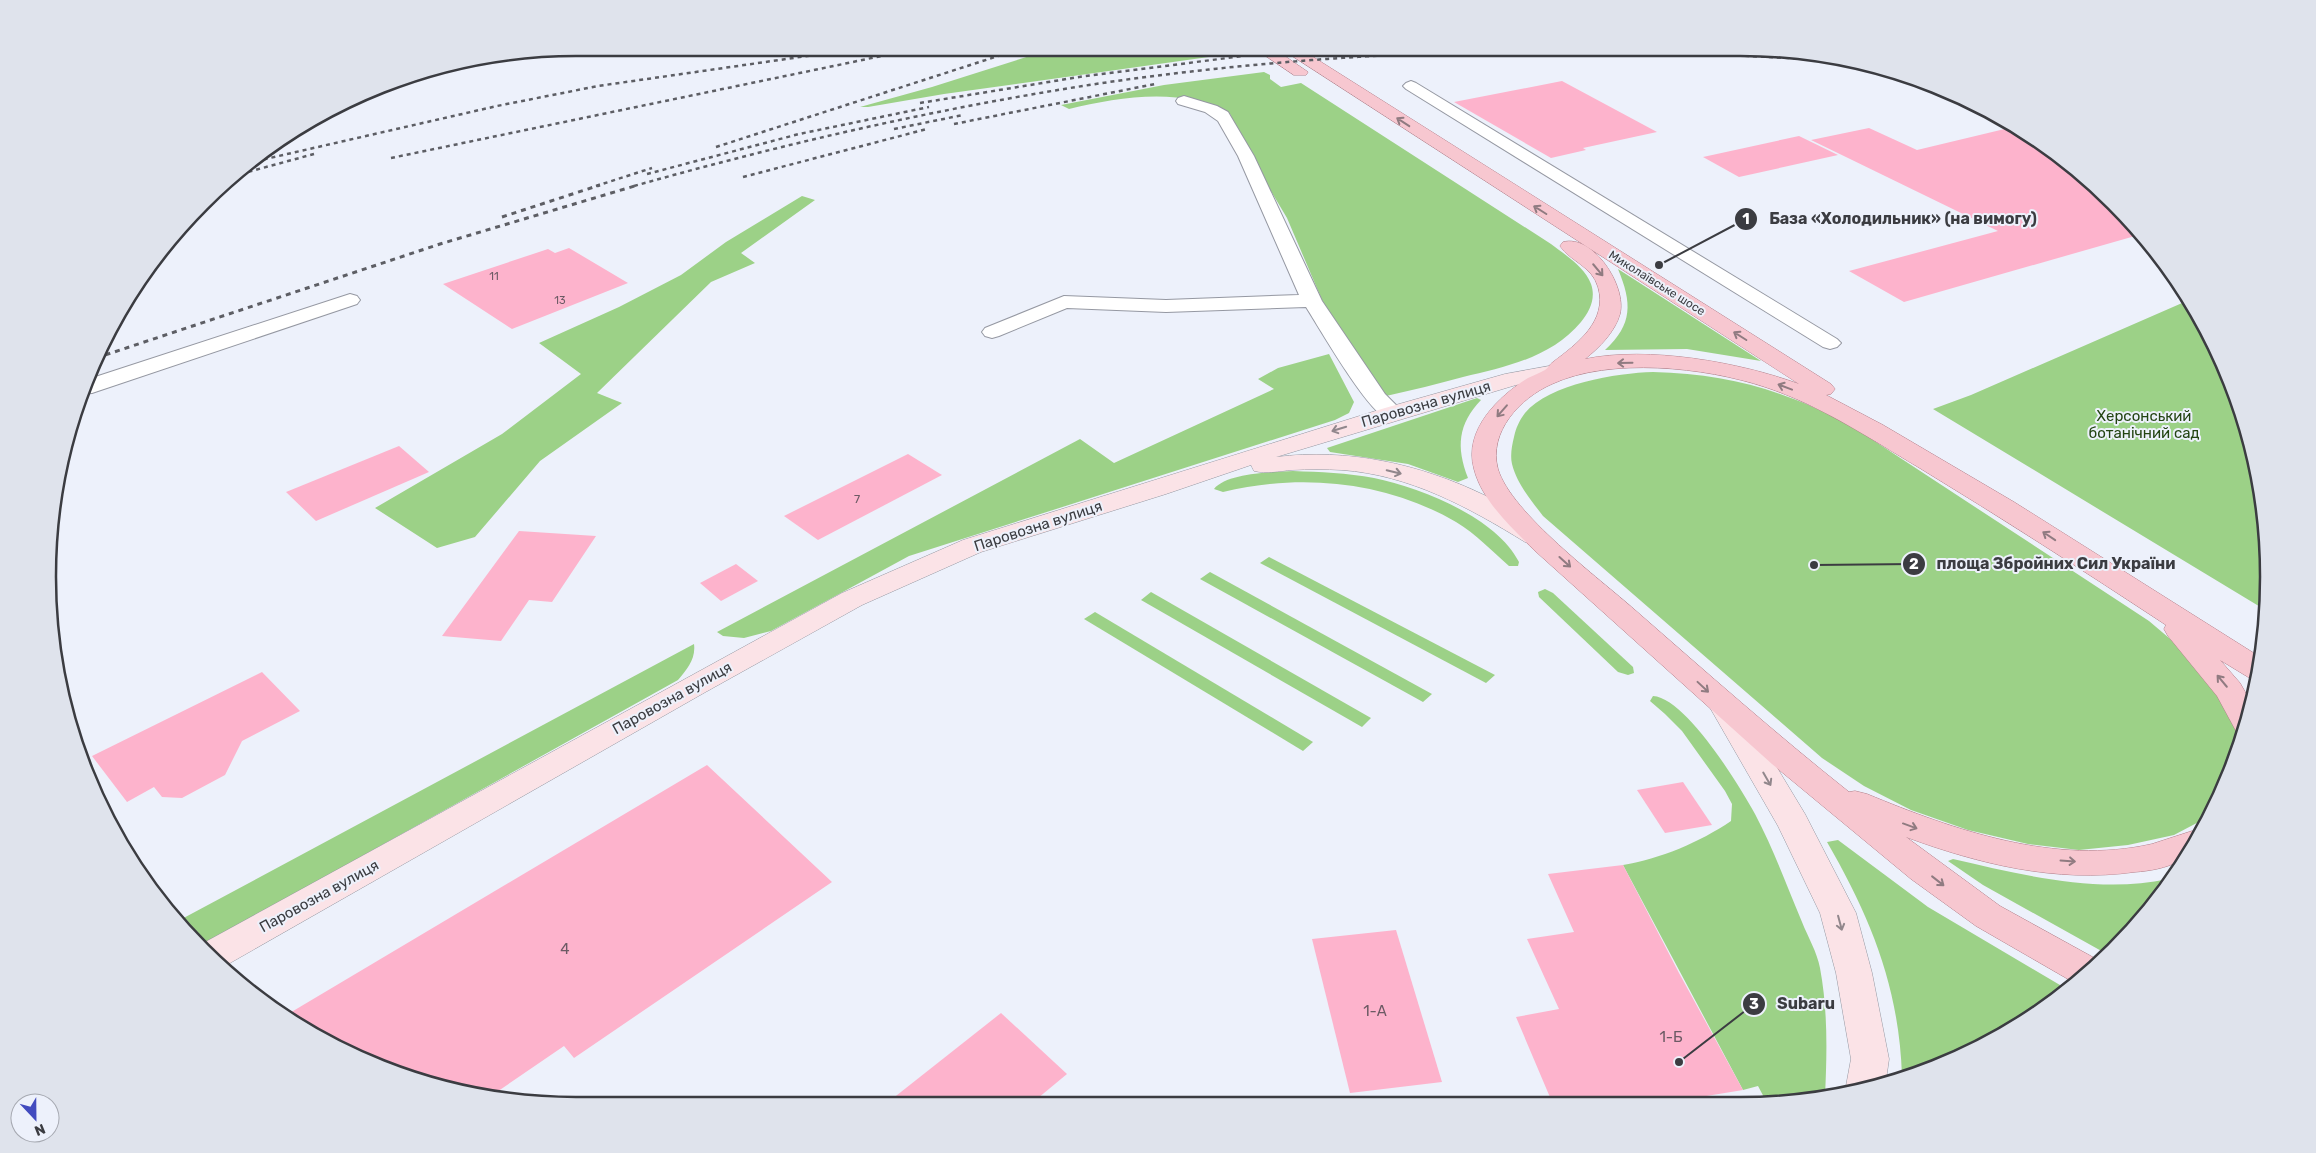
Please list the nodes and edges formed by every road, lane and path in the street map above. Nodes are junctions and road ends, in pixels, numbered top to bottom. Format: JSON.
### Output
{"nodes":[{"id":1,"x":1274,"y":56,"type":"edge"},
{"id":2,"x":1301,"y":56,"type":"edge"},
{"id":3,"x":1410,"y":86,"type":"dead end"},
{"id":4,"x":1184,"y":101,"type":"dead end"},
{"id":5,"x":350,"y":300,"type":"dead end"},
{"id":6,"x":1312,"y":301,"type":"junction"},
{"id":7,"x":992,"y":332,"type":"dead end"},
{"id":8,"x":1830,"y":343,"type":"dead end"},
{"id":9,"x":1555,"y":372,"type":"junction"},
{"id":10,"x":93,"y":385,"type":"edge"},
{"id":11,"x":1393,"y":413,"type":"junction"},
{"id":12,"x":1157,"y":489,"type":"junction"},
{"id":13,"x":2026,"y":520,"type":"junction"},
{"id":14,"x":1537,"y":538,"type":"junction"},
{"id":15,"x":2163,"y":611,"type":"junction"},
{"id":16,"x":2252,"y":666,"type":"edge"},
{"id":17,"x":1724,"y":706,"type":"junction"},
{"id":18,"x":2241,"y":713,"type":"edge"},
{"id":19,"x":1817,"y":786,"type":"junction"},
{"id":20,"x":2183,"y":847,"type":"edge"},
{"id":21,"x":218,"y":953,"type":"edge"},
{"id":22,"x":2082,"y":969,"type":"edge"},
{"id":23,"x":1867,"y":1081,"type":"edge"}],
"edges":[{"from":1,"to":9,"type":"main road","name":"Миколаївське шосе","one_way":true},
{"from":13,"to":2,"type":"main road","name":"Миколаївське шосе","one_way":true},
{"from":3,"to":8,"type":"street"},
{"from":4,"to":6,"type":"street"},
{"from":5,"to":10,"type":"street"},
{"from":6,"to":7,"type":"street"},
{"from":6,"to":11,"type":"street"},
{"from":9,"to":11,"type":"main road","name":"Паровозна вулиця"},
{"from":13,"to":9,"type":"main road","one_way":true},
{"from":9,"to":14,"type":"main road","name":"Миколаївське шосе","one_way":true},
{"from":11,"to":12,"type":"main road","name":"Паровозна вулиця","one_way":true},
{"from":12,"to":14,"type":"main road","name":"Паровозна вулиця","one_way":true},
{"from":12,"to":21,"type":"main road","name":"Паровозна вулиця"},
{"from":15,"to":13,"type":"main road","one_way":true},
{"from":14,"to":17,"type":"main road","name":"Миколаївське шосе","one_way":true},
{"from":15,"to":16,"type":"main road"},
{"from":18,"to":15,"type":"main road","one_way":true},
{"from":17,"to":19,"type":"main road","name":"Миколаївське шосе"},
{"from":17,"to":23,"type":"main road","one_way":true},
{"from":19,"to":20,"type":"main road","one_way":true},
{"from":19,"to":22,"type":"main road","one_way":true}]}
